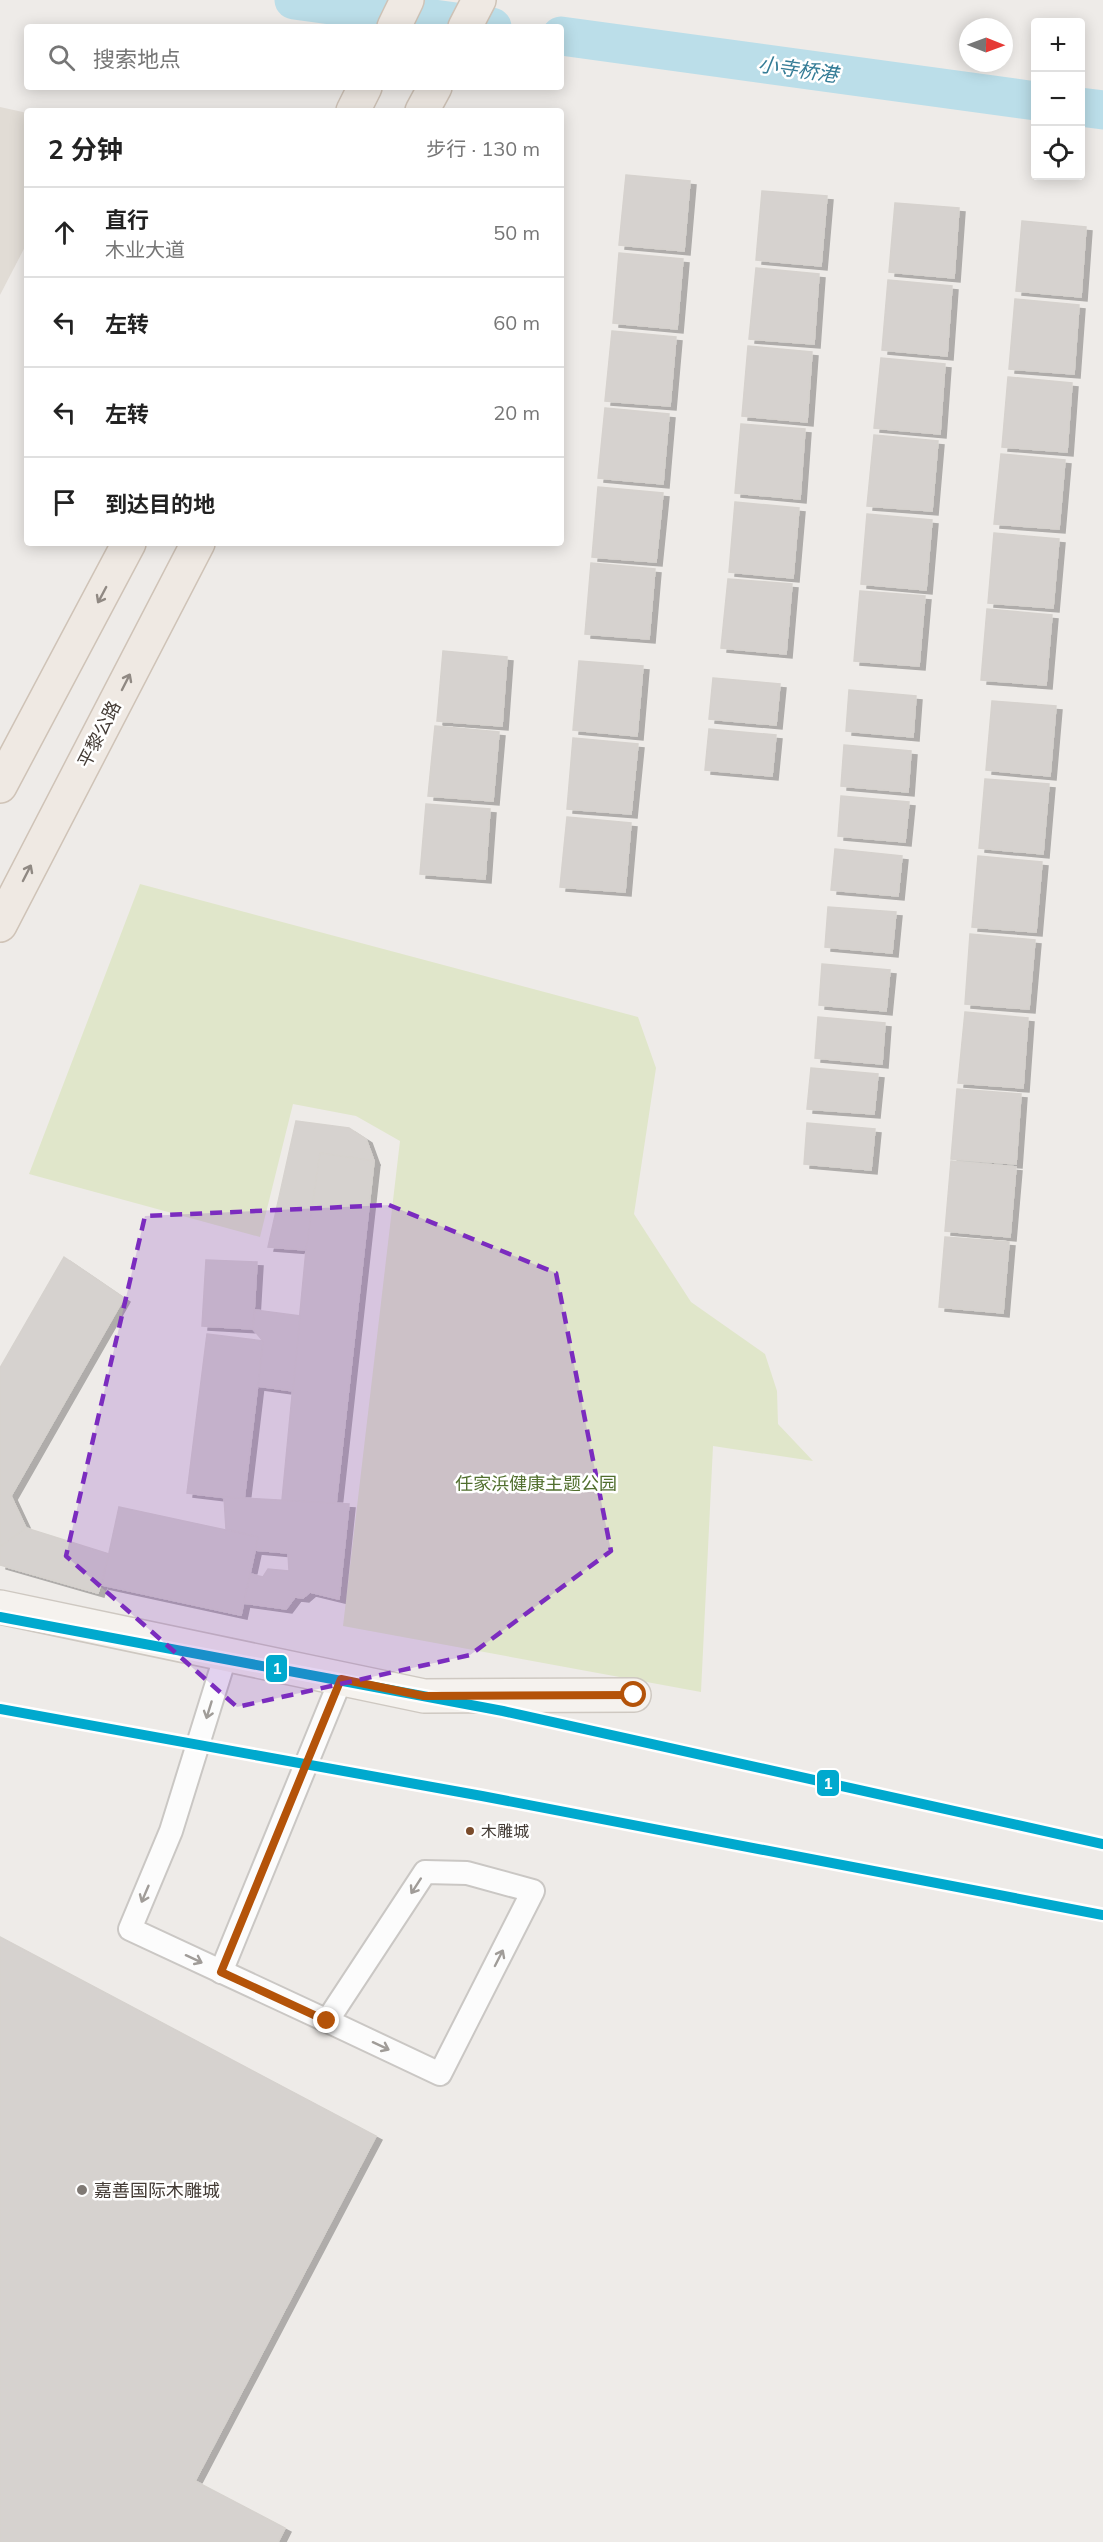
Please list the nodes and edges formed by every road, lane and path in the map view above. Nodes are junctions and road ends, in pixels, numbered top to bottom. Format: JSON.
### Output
{"nodes":[{"id":1,"x":407,"y":0,"type":"edge"},
{"id":2,"x":479,"y":0,"type":"edge"},
{"id":3,"x":395,"y":24,"type":"edge"},
{"id":4,"x":467,"y":24,"type":"edge"},
{"id":5,"x":433,"y":90,"type":"edge"},
{"id":6,"x":424,"y":108,"type":"edge"},
{"id":7,"x":127,"y":546,"type":"edge"},
{"id":8,"x":196,"y":546,"type":"edge"},
{"id":9,"x":0,"y":786,"type":"edge"},
{"id":10,"x":0,"y":925,"type":"edge"},
{"id":11,"x":0,"y":1607,"type":"edge"},
{"id":12,"x":226,"y":1654,"type":"junction"},
{"id":13,"x":341,"y":1679,"type":"junction"},
{"id":14,"x":634,"y":1695,"type":"dead end"},
{"id":15,"x":221,"y":1972,"type":"junction"},
{"id":16,"x":327,"y":2021,"type":"junction"}],
"edges":[{"from":1,"to":3,"type":"main road"},
{"from":2,"to":4,"type":"main road"},
{"from":5,"to":6,"type":"main road"},
{"from":7,"to":9,"type":"main road","one_way":true},
{"from":10,"to":8,"type":"main road","name":"平黎公路","one_way":true},
{"from":11,"to":12,"type":"main road"},
{"from":12,"to":13,"type":"main road"},
{"from":12,"to":15,"type":"lane","one_way":true},
{"from":13,"to":14,"type":"main road"},
{"from":13,"to":15,"type":"lane"},
{"from":15,"to":16,"type":"lane"},
{"from":16,"to":16,"type":"lane","one_way":true}]}
